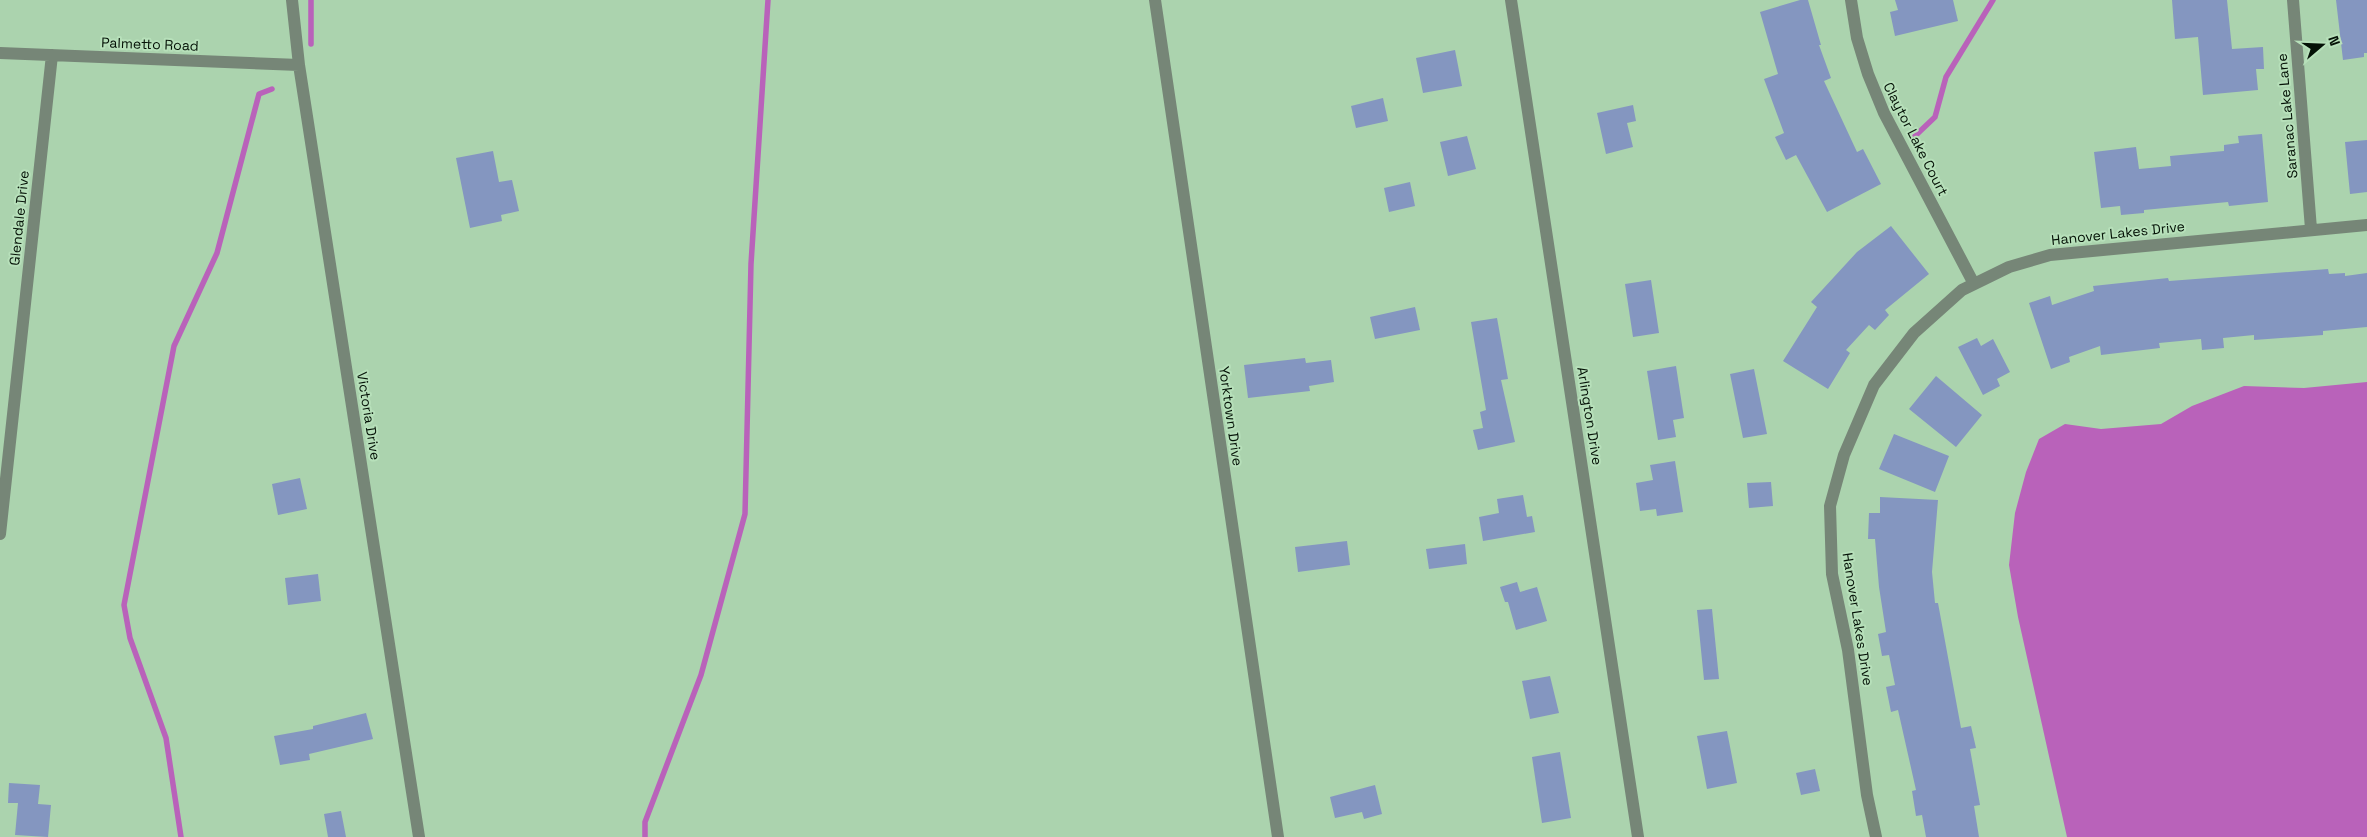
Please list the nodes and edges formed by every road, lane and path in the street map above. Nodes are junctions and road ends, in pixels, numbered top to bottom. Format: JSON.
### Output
{"nodes":[{"id":1,"x":292,"y":0,"type":"edge"},
{"id":2,"x":1155,"y":0,"type":"edge"},
{"id":3,"x":1511,"y":0,"type":"edge"},
{"id":4,"x":1851,"y":0,"type":"edge"},
{"id":5,"x":2293,"y":0,"type":"edge"},
{"id":6,"x":0,"y":53,"type":"edge"},
{"id":7,"x":52,"y":55,"type":"junction"},
{"id":8,"x":299,"y":65,"type":"junction"},
{"id":9,"x":2367,"y":225,"type":"edge"},
{"id":10,"x":2311,"y":229,"type":"junction"},
{"id":11,"x":1974,"y":284,"type":"junction"},
{"id":12,"x":0,"y":534,"type":"edge"},
{"id":13,"x":419,"y":837,"type":"edge"},
{"id":14,"x":1278,"y":837,"type":"edge"},
{"id":15,"x":1638,"y":837,"type":"edge"},
{"id":16,"x":1876,"y":837,"type":"edge"}],
"edges":[{"from":1,"to":8,"type":"street","name":"Victoria Drive"},
{"from":2,"to":14,"type":"street","name":"Yorktown Drive"},
{"from":3,"to":15,"type":"street","name":"Arlington Drive"},
{"from":4,"to":11,"type":"street","name":"Claytor Lake Court"},
{"from":5,"to":10,"type":"street","name":"Saranac Lake Lane"},
{"from":6,"to":7,"type":"street","name":"Palmetto Road"},
{"from":7,"to":8,"type":"street","name":"Palmetto Road"},
{"from":7,"to":12,"type":"street","name":"Glendale Drive"},
{"from":8,"to":13,"type":"street","name":"Victoria Drive"},
{"from":9,"to":10,"type":"street","name":"Hanover Lakes Drive"},
{"from":10,"to":11,"type":"street","name":"Hanover Lakes Drive"},
{"from":11,"to":16,"type":"street","name":"Hanover Lakes Drive"}]}
